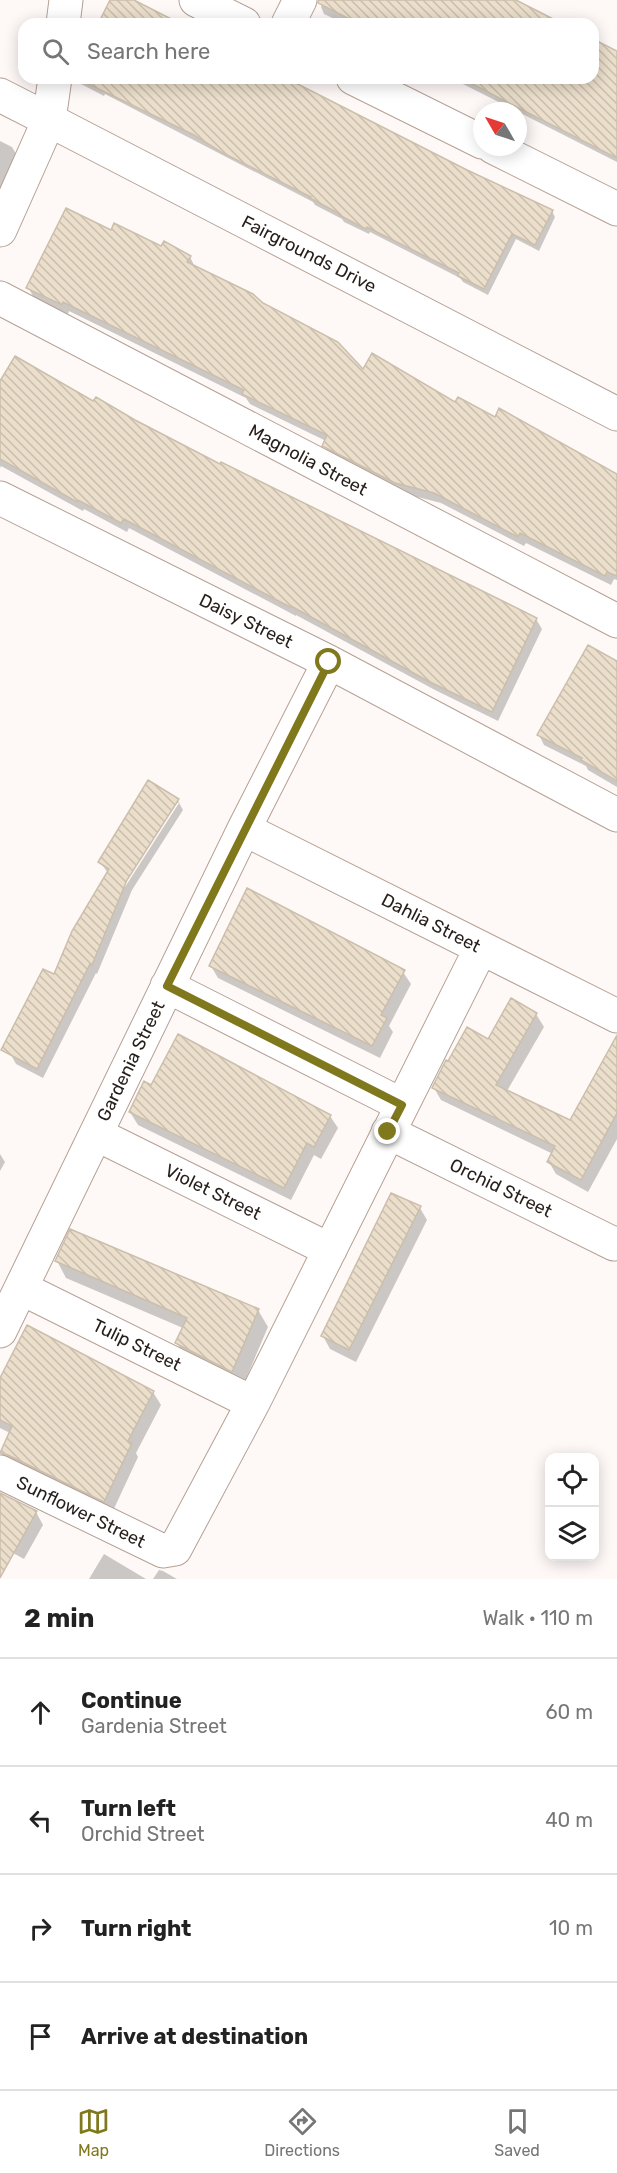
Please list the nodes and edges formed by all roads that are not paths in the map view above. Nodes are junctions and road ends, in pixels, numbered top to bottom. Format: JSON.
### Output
{"nodes":[{"id":1,"x":66,"y":0,"type":"edge"},
{"id":2,"x":196,"y":0,"type":"edge"},
{"id":3,"x":300,"y":0,"type":"edge"},
{"id":4,"x":64,"y":18,"type":"edge"},
{"id":5,"x":232,"y":18,"type":"edge"},
{"id":6,"x":291,"y":18,"type":"edge"},
{"id":7,"x":54,"y":84,"type":"edge"},
{"id":8,"x":365,"y":84,"type":"edge"},
{"id":9,"x":0,"y":95,"type":"edge"},
{"id":10,"x":49,"y":120,"type":"junction"},
{"id":11,"x":473,"y":138,"type":"edge"},
{"id":12,"x":511,"y":156,"type":"edge"},
{"id":13,"x":617,"y":209,"type":"edge"},
{"id":14,"x":0,"y":230,"type":"edge"},
{"id":15,"x":0,"y":298,"type":"edge"},
{"id":16,"x":617,"y":414,"type":"edge"},
{"id":17,"x":0,"y":498,"type":"edge"},
{"id":18,"x":617,"y":621,"type":"edge"},
{"id":19,"x":329,"y":662,"type":"junction"},
{"id":20,"x":617,"y":815,"type":"edge"},
{"id":21,"x":244,"y":829,"type":"junction"},
{"id":22,"x":481,"y":948,"type":"junction"},
{"id":23,"x":167,"y":986,"type":"junction"},
{"id":24,"x":617,"y":1016,"type":"edge"},
{"id":25,"x":395,"y":1118,"type":"junction"},
{"id":26,"x":96,"y":1134,"type":"junction"},
{"id":27,"x":615,"y":1244,"type":"edge"},
{"id":28,"x":330,"y":1250,"type":"junction"},
{"id":29,"x":21,"y":1288,"type":"junction"},
{"id":30,"x":0,"y":1331,"type":"edge"},
{"id":31,"x":253,"y":1403,"type":"junction"},
{"id":32,"x":0,"y":1472,"type":"edge"}],
"edges":[{"from":1,"to":4,"type":"street"},
{"from":2,"to":5,"type":"street"},
{"from":3,"to":6,"type":"street"},
{"from":7,"to":10,"type":"street"},
{"from":8,"to":11,"type":"street"},
{"from":9,"to":10,"type":"street","name":"Fairgrounds Drive"},
{"from":10,"to":14,"type":"street"},
{"from":10,"to":16,"type":"street","name":"Fairgrounds Drive"},
{"from":12,"to":13,"type":"street"},
{"from":15,"to":18,"type":"street","name":"Magnolia Street"},
{"from":17,"to":19,"type":"street","name":"Daisy Street"},
{"from":19,"to":20,"type":"street","name":"Daisy Street"},
{"from":19,"to":21,"type":"street","name":"Gardenia Street"},
{"from":21,"to":22,"type":"street","name":"Dahlia Street"},
{"from":21,"to":23,"type":"street","name":"Gardenia Street"},
{"from":22,"to":24,"type":"street","name":"Dahlia Street"},
{"from":22,"to":25,"type":"street"},
{"from":23,"to":25,"type":"street","name":"Orchid Street"},
{"from":23,"to":26,"type":"street","name":"Gardenia Street"},
{"from":25,"to":27,"type":"street","name":"Orchid Street"},
{"from":25,"to":28,"type":"street"},
{"from":26,"to":28,"type":"street","name":"Violet Street"},
{"from":26,"to":29,"type":"street","name":"Gardenia Street"},
{"from":28,"to":31,"type":"street"},
{"from":29,"to":30,"type":"street","name":"Gardenia Street"},
{"from":29,"to":31,"type":"street","name":"Tulip Street"},
{"from":31,"to":32,"type":"street","name":"Sunflower Street"}]}
